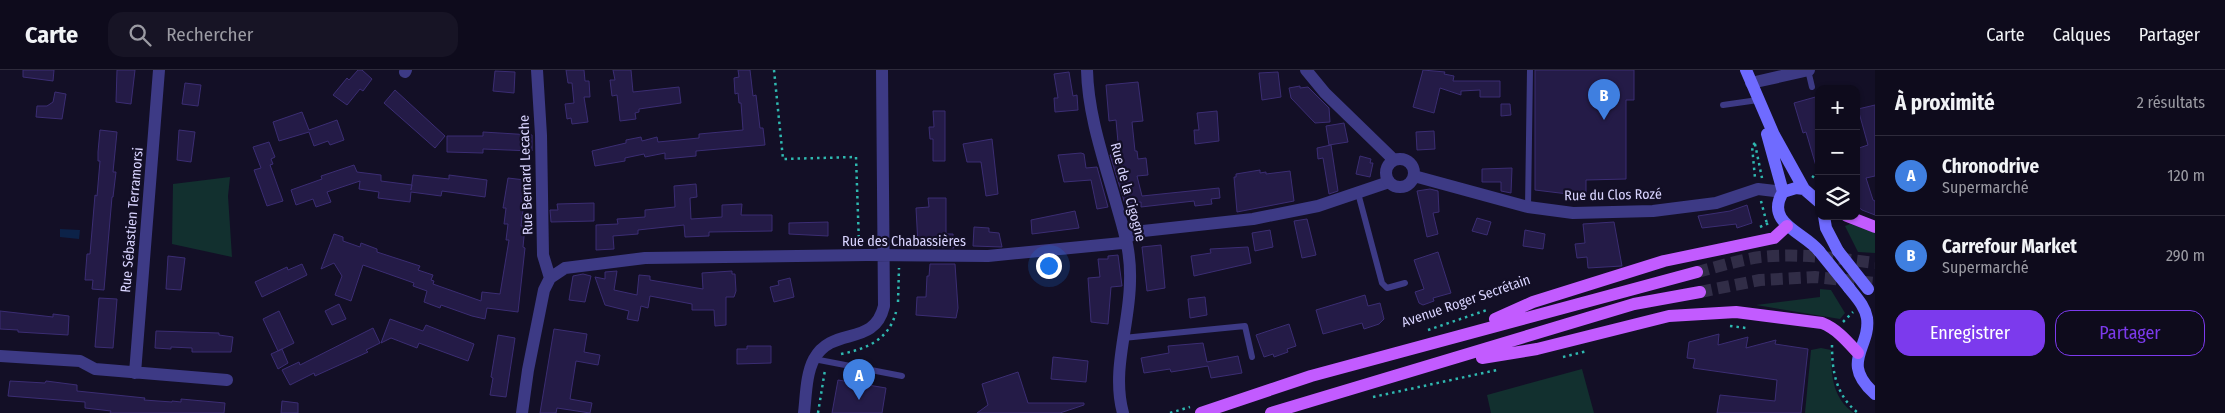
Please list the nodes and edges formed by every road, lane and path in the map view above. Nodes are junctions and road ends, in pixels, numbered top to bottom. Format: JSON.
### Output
{"nodes":[{"id":1,"x":159,"y":70,"type":"edge"},
{"id":2,"x":537,"y":70,"type":"edge"},
{"id":3,"x":774,"y":70,"type":"edge"},
{"id":4,"x":882,"y":70,"type":"edge"},
{"id":5,"x":1087,"y":70,"type":"edge"},
{"id":6,"x":1306,"y":70,"type":"edge"},
{"id":7,"x":1530,"y":70,"type":"edge"},
{"id":8,"x":1746,"y":70,"type":"edge"},
{"id":9,"x":1809,"y":70,"type":"edge"},
{"id":10,"x":1751,"y":82,"type":"junction"},
{"id":11,"x":1812,"y":86,"type":"dead end"},
{"id":12,"x":1758,"y":100,"type":"junction"},
{"id":13,"x":1723,"y":105,"type":"dead end"},
{"id":14,"x":1394,"y":160,"type":"junction"},
{"id":15,"x":1414,"y":176,"type":"junction"},
{"id":16,"x":1763,"y":181,"type":"dead end"},
{"id":17,"x":1389,"y":182,"type":"junction"},
{"id":18,"x":1756,"y":182,"type":"dead end"},
{"id":19,"x":1804,"y":189,"type":"junction"},
{"id":20,"x":1783,"y":192,"type":"junction"},
{"id":21,"x":1358,"y":193,"type":"junction"},
{"id":22,"x":1815,"y":197,"type":"edge"},
{"id":23,"x":1761,"y":199,"type":"dead end"},
{"id":24,"x":1528,"y":207,"type":"junction"},
{"id":25,"x":1825,"y":220,"type":"edge"},
{"id":26,"x":1857,"y":220,"type":"edge"},
{"id":27,"x":1772,"y":221,"type":"dead end"},
{"id":28,"x":1767,"y":224,"type":"junction"},
{"id":29,"x":1787,"y":226,"type":"junction"},
{"id":30,"x":1875,"y":227,"type":"edge"},
{"id":31,"x":1751,"y":230,"type":"dead end"},
{"id":32,"x":1127,"y":238,"type":"junction"},
{"id":33,"x":859,"y":255,"type":"junction"},
{"id":34,"x":885,"y":255,"type":"junction"},
{"id":35,"x":1696,"y":272,"type":"tunnel mouth"},
{"id":36,"x":550,"y":278,"type":"junction"},
{"id":37,"x":1405,"y":283,"type":"dead end"},
{"id":38,"x":1700,"y":292,"type":"tunnel mouth"},
{"id":39,"x":1872,"y":292,"type":"edge"},
{"id":40,"x":1492,"y":308,"type":"dead end"},
{"id":41,"x":1857,"y":308,"type":"dead end"},
{"id":42,"x":1842,"y":322,"type":"dead end"},
{"id":43,"x":1722,"y":326,"type":"dead end"},
{"id":44,"x":1750,"y":328,"type":"dead end"},
{"id":45,"x":1420,"y":332,"type":"dead end"},
{"id":46,"x":1456,"y":336,"type":"junction"},
{"id":47,"x":1123,"y":338,"type":"junction"},
{"id":48,"x":1832,"y":346,"type":"dead end"},
{"id":49,"x":1587,"y":351,"type":"dead end"},
{"id":50,"x":1858,"y":353,"type":"junction"},
{"id":51,"x":0,"y":356,"type":"edge"},
{"id":52,"x":1252,"y":357,"type":"dead end"},
{"id":53,"x":1558,"y":358,"type":"dead end"},
{"id":54,"x":814,"y":359,"type":"junction"},
{"id":55,"x":1435,"y":365,"type":"junction"},
{"id":56,"x":1502,"y":369,"type":"dead end"},
{"id":57,"x":135,"y":372,"type":"junction"},
{"id":58,"x":902,"y":376,"type":"dead end"},
{"id":59,"x":227,"y":380,"type":"dead end"},
{"id":60,"x":1875,"y":394,"type":"edge"},
{"id":61,"x":1366,"y":399,"type":"dead end"},
{"id":62,"x":1199,"y":409,"type":"edge"},
{"id":63,"x":522,"y":413,"type":"edge"},
{"id":64,"x":804,"y":413,"type":"edge"},
{"id":65,"x":1123,"y":413,"type":"edge"},
{"id":66,"x":1170,"y":413,"type":"edge"},
{"id":67,"x":1271,"y":413,"type":"edge"},
{"id":68,"x":1858,"y":413,"type":"edge"}],
"edges":[{"from":1,"to":57,"type":"street","name":"Rue Sébastien Terramorsi"},
{"from":2,"to":36,"type":"street","name":"Rue Bernard Lecache"},
{"from":3,"to":33,"type":"path"},
{"from":4,"to":34,"type":"street"},
{"from":5,"to":32,"type":"street","name":"Rue de la Cigogne"},
{"from":6,"to":14,"type":"street"},
{"from":7,"to":24,"type":"lane"},
{"from":8,"to":10,"type":"main road"},
{"from":9,"to":10,"type":"street"},
{"from":9,"to":11,"type":"lane"},
{"from":10,"to":12,"type":"main road"},
{"from":12,"to":13,"type":"lane"},
{"from":12,"to":19,"type":"main road"},
{"from":12,"to":20,"type":"main road"},
{"from":14,"to":15,"type":"street"},
{"from":14,"to":17,"type":"street"},
{"from":15,"to":17,"type":"street"},
{"from":15,"to":24,"type":"street","name":"Rue du Clos Rozé"},
{"from":16,"to":18,"type":"path"},
{"from":17,"to":21,"type":"street","name":"Rue des Chabassières"},
{"from":19,"to":20,"type":"main road"},
{"from":19,"to":22,"type":"main road"},
{"from":20,"to":24,"type":"street","name":"Rue du Clos Rozé"},
{"from":20,"to":29,"type":"main road"},
{"from":21,"to":32,"type":"street","name":"Rue des Chabassières"},
{"from":21,"to":37,"type":"lane"},
{"from":23,"to":28,"type":"path"},
{"from":25,"to":39,"type":"main road","bridge":true},
{"from":26,"to":30,"type":"main road"},
{"from":27,"to":28,"type":"path"},
{"from":28,"to":31,"type":"path"},
{"from":29,"to":46,"type":"main road"},
{"from":29,"to":50,"type":"main road","bridge":true},
{"from":32,"to":34,"type":"street","name":"Rue des Chabassières"},
{"from":32,"to":47,"type":"street","name":"Rue de la Cigogne"},
{"from":33,"to":34,"type":"street","name":"Rue des Chabassières"},
{"from":33,"to":36,"type":"street","name":"Rue des Chabassières"},
{"from":34,"to":54,"type":"street"},
{"from":35,"to":46,"type":"main road","name":"Avenue Roger Secrétain"},
{"from":36,"to":63,"type":"street"},
{"from":38,"to":55,"type":"main road"},
{"from":40,"to":45,"type":"path","name":"Avenue Roger Secrétain"},
{"from":41,"to":42,"type":"path"},
{"from":43,"to":44,"type":"path"},
{"from":46,"to":62,"type":"main road","name":"Avenue Roger Secrétain"},
{"from":47,"to":52,"type":"lane"},
{"from":47,"to":65,"type":"street","name":"Rue de la Cigogne"},
{"from":48,"to":68,"type":"path"},
{"from":49,"to":53,"type":"path"},
{"from":50,"to":55,"type":"main road"},
{"from":50,"to":60,"type":"main road"},
{"from":51,"to":57,"type":"street"},
{"from":54,"to":58,"type":"lane"},
{"from":54,"to":64,"type":"street"},
{"from":55,"to":67,"type":"main road"},
{"from":56,"to":61,"type":"path"},
{"from":57,"to":59,"type":"street"},
{"from":62,"to":66,"type":"path"}]}
